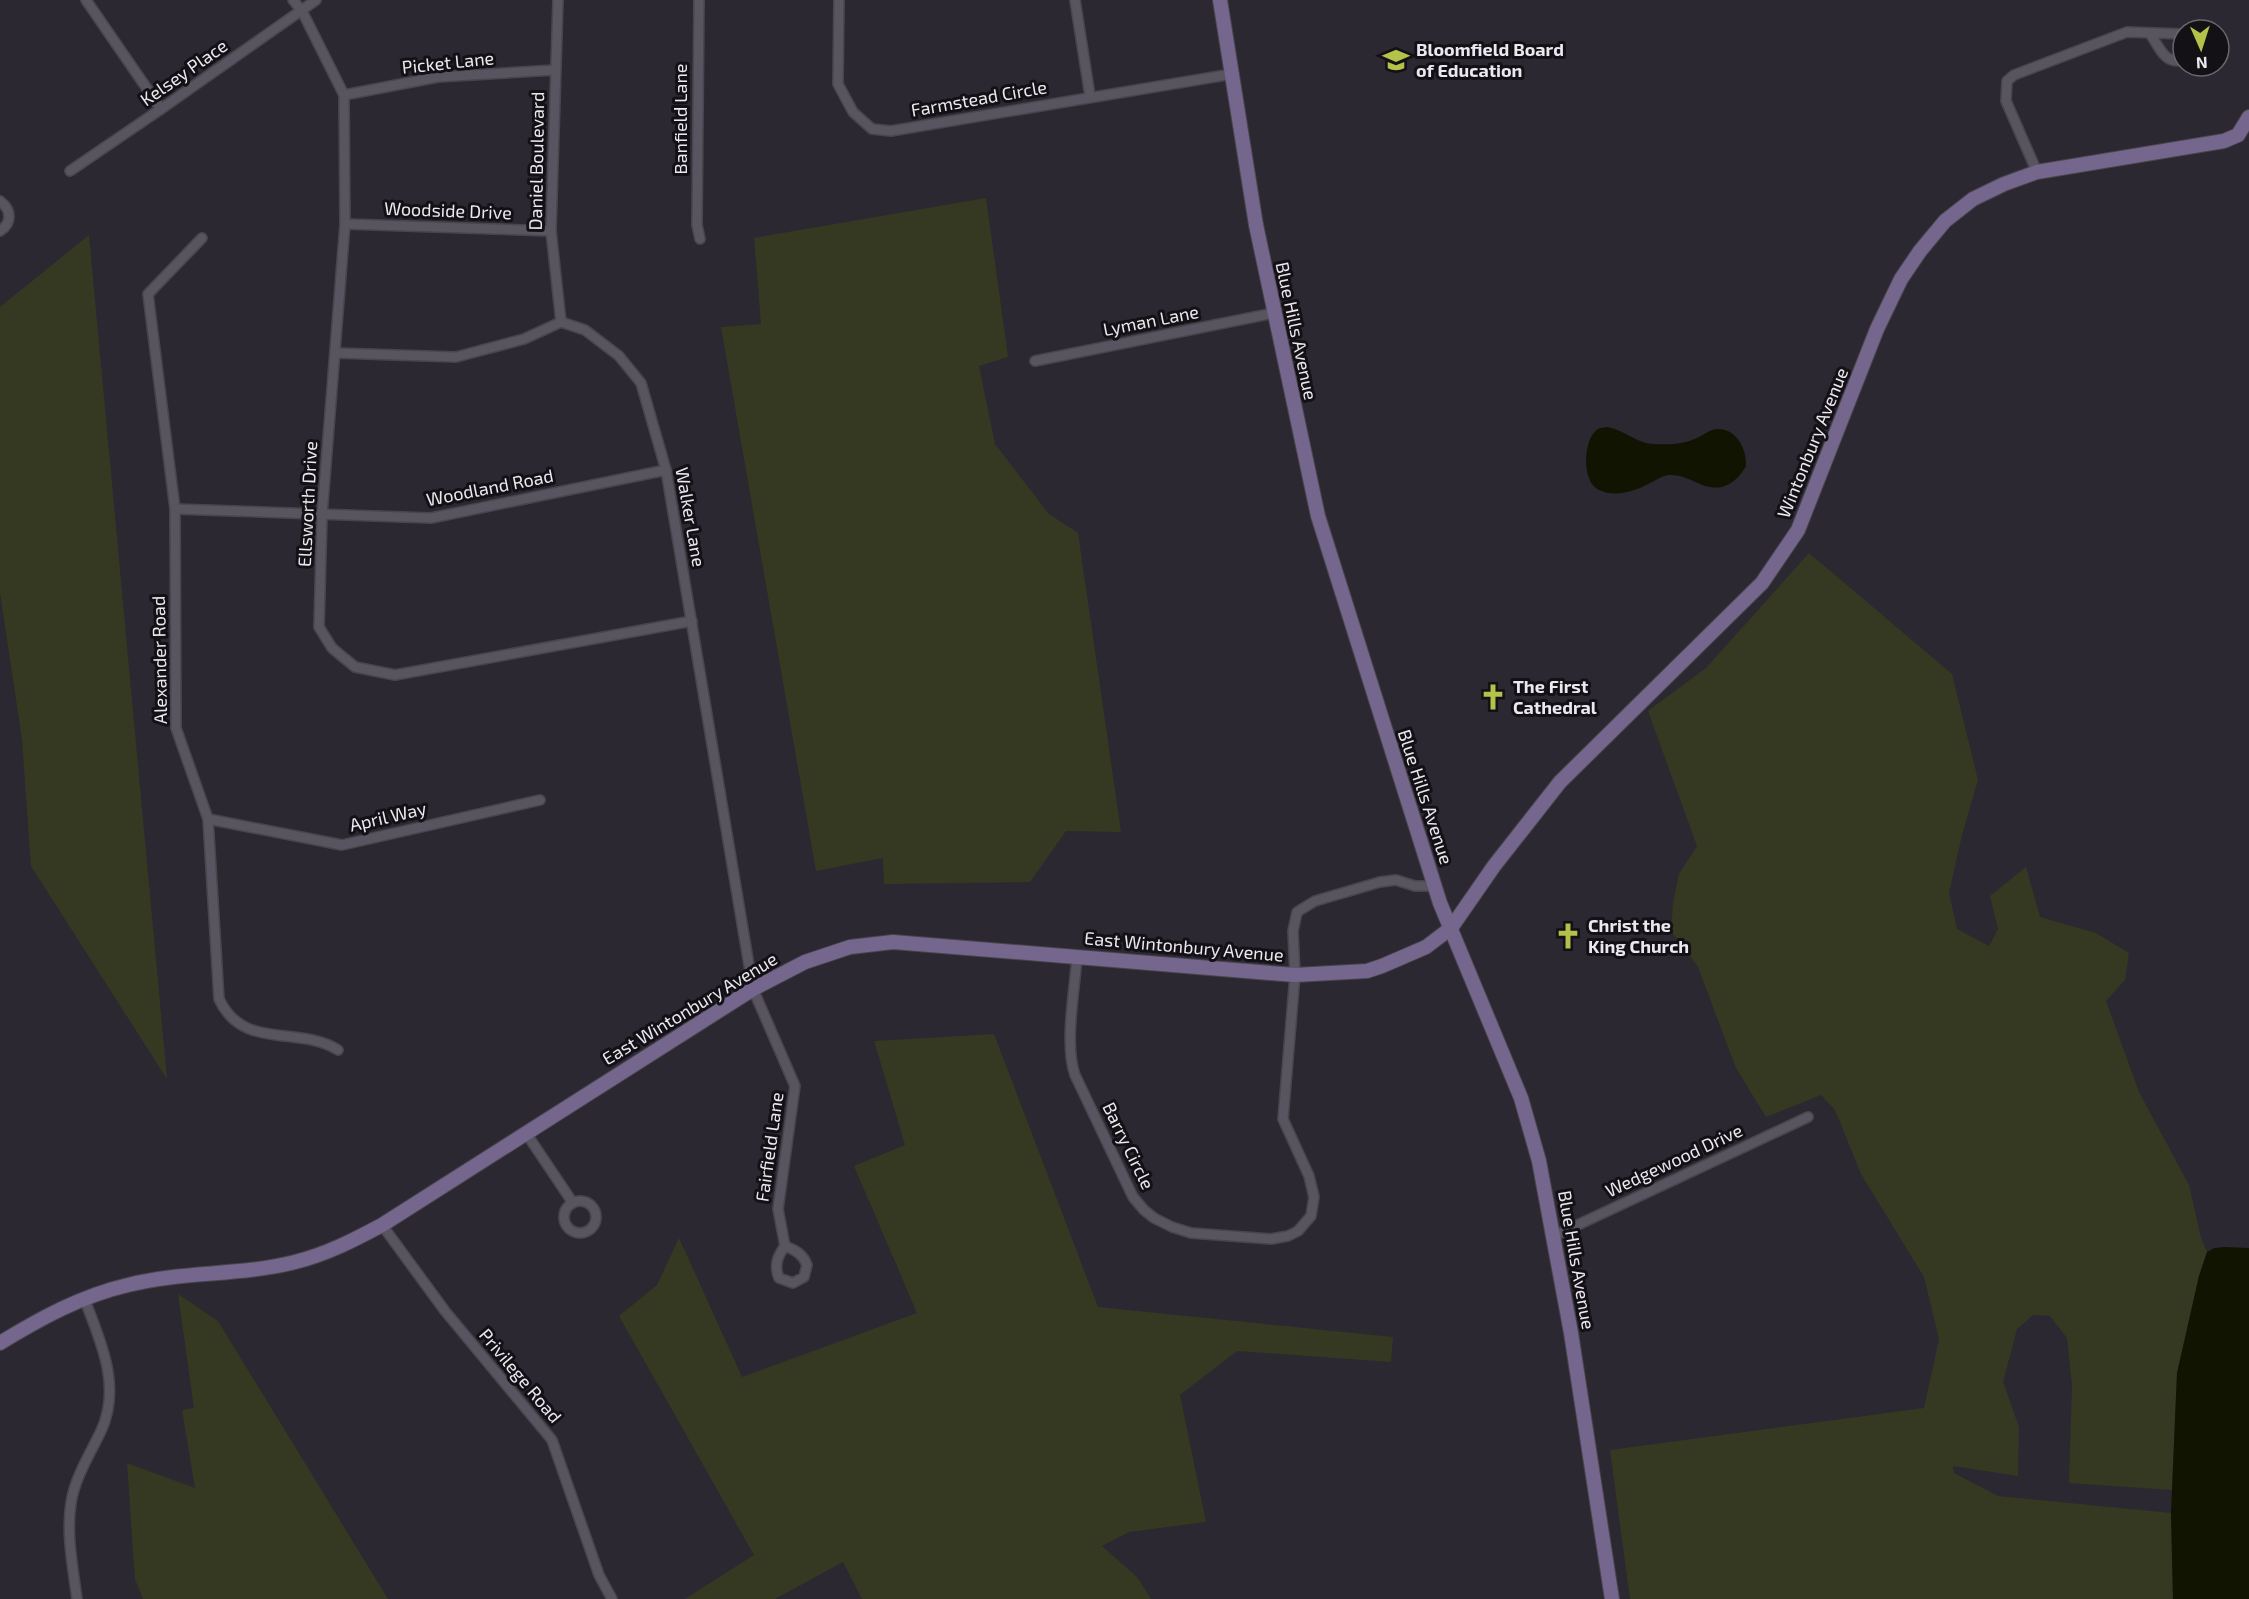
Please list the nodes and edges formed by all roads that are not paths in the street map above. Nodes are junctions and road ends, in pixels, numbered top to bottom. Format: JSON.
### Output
{"nodes":[{"id":1,"x":86,"y":0,"type":"edge"},
{"id":2,"x":293,"y":0,"type":"edge"},
{"id":3,"x":316,"y":0,"type":"edge"},
{"id":4,"x":558,"y":0,"type":"edge"},
{"id":5,"x":699,"y":0,"type":"edge"},
{"id":6,"x":839,"y":0,"type":"edge"},
{"id":7,"x":1075,"y":0,"type":"edge"},
{"id":8,"x":1220,"y":0,"type":"edge"},
{"id":9,"x":302,"y":11,"type":"junction"},
{"id":10,"x":2171,"y":33,"type":"edge"},
{"id":11,"x":2151,"y":35,"type":"junction"},
{"id":12,"x":2171,"y":60,"type":"edge"},
{"id":13,"x":555,"y":70,"type":"junction"},
{"id":14,"x":1232,"y":74,"type":"junction"},
{"id":15,"x":344,"y":95,"type":"junction"},
{"id":16,"x":1090,"y":96,"type":"junction"},
{"id":17,"x":161,"y":109,"type":"junction"},
{"id":18,"x":2247,"y":121,"type":"edge"},
{"id":19,"x":70,"y":171,"type":"dead end"},
{"id":20,"x":2037,"y":172,"type":"junction"},
{"id":21,"x":0,"y":201,"type":"edge"},
{"id":22,"x":345,"y":224,"type":"junction"},
{"id":23,"x":0,"y":231,"type":"edge"},
{"id":24,"x":551,"y":231,"type":"junction"},
{"id":25,"x":202,"y":238,"type":"dead end"},
{"id":26,"x":700,"y":239,"type":"dead end"},
{"id":27,"x":1274,"y":313,"type":"junction"},
{"id":28,"x":561,"y":322,"type":"junction"},
{"id":29,"x":336,"y":352,"type":"junction"},
{"id":30,"x":1035,"y":361,"type":"dead end"},
{"id":31,"x":666,"y":470,"type":"junction"},
{"id":32,"x":175,"y":509,"type":"junction"},
{"id":33,"x":322,"y":515,"type":"junction"},
{"id":34,"x":692,"y":621,"type":"junction"},
{"id":35,"x":540,"y":800,"type":"dead end"},
{"id":36,"x":208,"y":819,"type":"junction"},
{"id":37,"x":1434,"y":886,"type":"junction"},
{"id":38,"x":1450,"y":928,"type":"junction"},
{"id":39,"x":1077,"y":956,"type":"junction"},
{"id":40,"x":1295,"y":975,"type":"junction"},
{"id":41,"x":753,"y":989,"type":"junction"},
{"id":42,"x":338,"y":1050,"type":"dead end"},
{"id":43,"x":1808,"y":1117,"type":"dead end"},
{"id":44,"x":526,"y":1133,"type":"junction"},
{"id":45,"x":573,"y":1203,"type":"dead end"},
{"id":46,"x":382,"y":1225,"type":"junction"},
{"id":47,"x":1554,"y":1236,"type":"junction"},
{"id":48,"x":785,"y":1246,"type":"dead end"},
{"id":49,"x":84,"y":1298,"type":"junction"},
{"id":50,"x":0,"y":1343,"type":"edge"},
{"id":51,"x":77,"y":1599,"type":"edge"},
{"id":52,"x":612,"y":1599,"type":"edge"},
{"id":53,"x":1612,"y":1599,"type":"edge"}],
"edges":[{"from":1,"to":17,"type":"street"},
{"from":2,"to":9,"type":"street","name":"Ellsworth Drive"},
{"from":3,"to":9,"type":"street","name":"Kelsey Place"},
{"from":4,"to":13,"type":"street","name":"Daniel Boulevard"},
{"from":5,"to":26,"type":"street","name":"Banfield Lane"},
{"from":6,"to":16,"type":"street","name":"Farmstead Circle"},
{"from":7,"to":16,"type":"street"},
{"from":8,"to":14,"type":"main road","name":"Blue Hills Avenue"},
{"from":9,"to":15,"type":"street","name":"Ellsworth Drive"},
{"from":9,"to":17,"type":"street","name":"Kelsey Place"},
{"from":10,"to":11,"type":"street"},
{"from":11,"to":12,"type":"street"},
{"from":11,"to":20,"type":"street"},
{"from":13,"to":15,"type":"street","name":"Picket Lane"},
{"from":13,"to":24,"type":"street","name":"Daniel Boulevard"},
{"from":14,"to":16,"type":"street","name":"Farmstead Circle"},
{"from":14,"to":27,"type":"main road","name":"Blue Hills Avenue"},
{"from":15,"to":22,"type":"street","name":"Ellsworth Drive"},
{"from":17,"to":19,"type":"street","name":"Kelsey Place"},
{"from":18,"to":20,"type":"main road","name":"Wintonbury Avenue"},
{"from":20,"to":38,"type":"main road","name":"Wintonbury Avenue"},
{"from":21,"to":23,"type":"street"},
{"from":22,"to":24,"type":"street","name":"Woodside Drive"},
{"from":22,"to":29,"type":"street","name":"Ellsworth Drive"},
{"from":24,"to":28,"type":"street","name":"Daniel Boulevard"},
{"from":25,"to":32,"type":"street","name":"Alexander Road"},
{"from":27,"to":30,"type":"street","name":"Lyman Lane"},
{"from":27,"to":37,"type":"main road","name":"Blue Hills Avenue"},
{"from":28,"to":29,"type":"street"},
{"from":28,"to":31,"type":"street","name":"Walker Lane"},
{"from":29,"to":33,"type":"street","name":"Ellsworth Drive"},
{"from":31,"to":33,"type":"street","name":"Woodland Road"},
{"from":31,"to":34,"type":"street","name":"Walker Lane"},
{"from":32,"to":33,"type":"street","name":"Woodland Road"},
{"from":32,"to":36,"type":"street","name":"Alexander Road"},
{"from":33,"to":34,"type":"street","name":"Ellsworth Drive"},
{"from":34,"to":41,"type":"street","name":"Walker Lane"},
{"from":35,"to":36,"type":"street","name":"April Way"},
{"from":36,"to":42,"type":"street","name":"Alexander Road"},
{"from":37,"to":38,"type":"main road","name":"Blue Hills Avenue"},
{"from":37,"to":40,"type":"street","name":"Barry Circle"},
{"from":38,"to":40,"type":"main road","name":"East Wintonbury Avenue"},
{"from":38,"to":47,"type":"main road","name":"Blue Hills Avenue"},
{"from":39,"to":40,"type":"main road","name":"East Wintonbury Avenue"},
{"from":39,"to":40,"type":"street","name":"Barry Circle"},
{"from":39,"to":41,"type":"main road","name":"East Wintonbury Avenue"},
{"from":41,"to":44,"type":"main road","name":"East Wintonbury Avenue"},
{"from":41,"to":48,"type":"street","name":"Fairfield Lane"},
{"from":43,"to":47,"type":"street","name":"Wedgewood Drive"},
{"from":44,"to":45,"type":"street"},
{"from":44,"to":46,"type":"main road","name":"East Wintonbury Avenue"},
{"from":46,"to":49,"type":"main road","name":"East Wintonbury Avenue"},
{"from":46,"to":52,"type":"street","name":"Privilege Road"},
{"from":47,"to":53,"type":"main road","name":"Blue Hills Avenue"},
{"from":49,"to":50,"type":"main road","name":"East Wintonbury Avenue"},
{"from":49,"to":51,"type":"street"}]}
